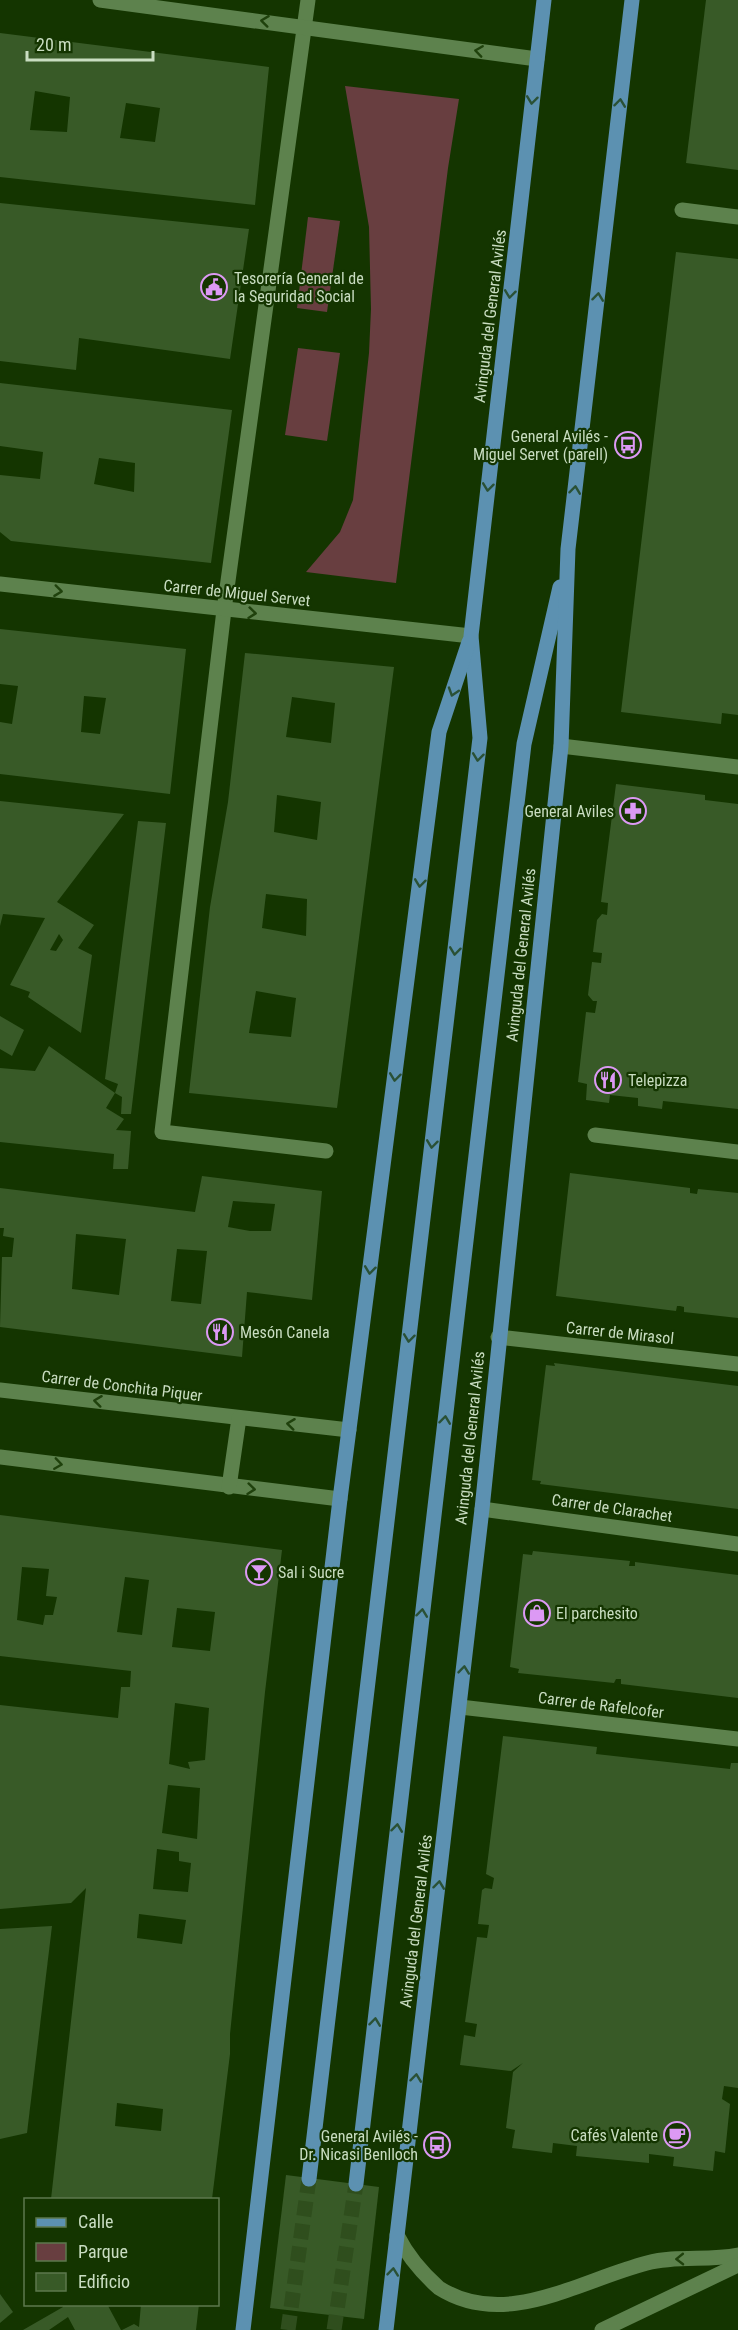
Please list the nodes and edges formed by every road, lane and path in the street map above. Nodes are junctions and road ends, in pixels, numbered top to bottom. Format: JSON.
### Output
{"nodes":[{"id":1,"x":99,"y":0,"type":"edge"},
{"id":2,"x":308,"y":0,"type":"edge"},
{"id":3,"x":544,"y":0,"type":"edge"},
{"id":4,"x":632,"y":0,"type":"edge"},
{"id":5,"x":305,"y":26,"type":"junction"},
{"id":6,"x":537,"y":59,"type":"junction"},
{"id":7,"x":682,"y":210,"type":"dead end"},
{"id":8,"x":738,"y":217,"type":"edge"},
{"id":9,"x":568,"y":549,"type":"junction"},
{"id":10,"x":0,"y":584,"type":"edge"},
{"id":11,"x":224,"y":610,"type":"junction"},
{"id":12,"x":471,"y":636,"type":"junction"},
{"id":13,"x":561,"y":746,"type":"junction"},
{"id":14,"x":738,"y":767,"type":"edge"},
{"id":15,"x":595,"y":1135,"type":"dead end"},
{"id":16,"x":326,"y":1151,"type":"dead end"},
{"id":17,"x":738,"y":1152,"type":"edge"},
{"id":18,"x":498,"y":1337,"type":"junction"},
{"id":19,"x":738,"y":1364,"type":"edge"},
{"id":20,"x":0,"y":1389,"type":"edge"},
{"id":21,"x":239,"y":1418,"type":"junction"},
{"id":22,"x":349,"y":1430,"type":"junction"},
{"id":23,"x":0,"y":1456,"type":"edge"},
{"id":24,"x":229,"y":1487,"type":"junction"},
{"id":25,"x":340,"y":1499,"type":"junction"},
{"id":26,"x":482,"y":1509,"type":"junction"},
{"id":27,"x":738,"y":1544,"type":"edge"},
{"id":28,"x":460,"y":1707,"type":"junction"},
{"id":29,"x":738,"y":1739,"type":"edge"},
{"id":30,"x":309,"y":2179,"type":"tunnel mouth"},
{"id":31,"x":356,"y":2184,"type":"tunnel mouth"},
{"id":32,"x":397,"y":2235,"type":"junction"},
{"id":33,"x":738,"y":2255,"type":"edge"},
{"id":34,"x":738,"y":2265,"type":"edge"},
{"id":35,"x":243,"y":2330,"type":"edge"},
{"id":36,"x":386,"y":2330,"type":"edge"},
{"id":37,"x":602,"y":2330,"type":"edge"}],
"edges":[{"from":5,"to":1,"type":"street","one_way":true},
{"from":2,"to":5,"type":"street"},
{"from":3,"to":6,"type":"main road","name":"Avinguda del General Avilés"},
{"from":9,"to":4,"type":"main road","name":"Avinguda del General Avilés","one_way":true},
{"from":6,"to":5,"type":"street","one_way":true},
{"from":5,"to":11,"type":"street"},
{"from":6,"to":12,"type":"main road","name":"Avinguda del General Avilés","one_way":true},
{"from":7,"to":8,"type":"street"},
{"from":9,"to":13,"type":"main road","name":"Avinguda del General Avilés"},
{"from":31,"to":9,"type":"main road","name":"Avinguda del General Avilés","one_way":true},
{"from":10,"to":11,"type":"street","name":"Carrer de Miguel Servet","one_way":true},
{"from":11,"to":12,"type":"street","name":"Carrer de Miguel Servet","one_way":true},
{"from":11,"to":16,"type":"street"},
{"from":12,"to":22,"type":"main road","name":"Avinguda del General Avilés","one_way":true},
{"from":12,"to":30,"type":"main road","name":"Avinguda del General Avilés","one_way":true},
{"from":13,"to":14,"type":"street"},
{"from":13,"to":18,"type":"main road","name":"Avinguda del General Avilés"},
{"from":15,"to":17,"type":"street"},
{"from":18,"to":19,"type":"street","name":"Carrer de Mirasol"},
{"from":18,"to":26,"type":"main road","name":"Avinguda del General Avilés"},
{"from":21,"to":20,"type":"street","name":"Carrer de Conchita Piquer","one_way":true},
{"from":22,"to":21,"type":"street","name":"Carrer de Conchita Piquer","one_way":true},
{"from":21,"to":24,"type":"street"},
{"from":22,"to":25,"type":"main road","name":"Avinguda del General Avilés"},
{"from":23,"to":24,"type":"street","one_way":true},
{"from":24,"to":25,"type":"street","one_way":true},
{"from":25,"to":35,"type":"main road","name":"Avinguda del General Avilés"},
{"from":26,"to":27,"type":"street","name":"Carrer de Clarachet"},
{"from":28,"to":26,"type":"main road","name":"Avinguda del General Avilés","one_way":true},
{"from":28,"to":29,"type":"street","name":"Carrer de Rafelcofer"},
{"from":32,"to":28,"type":"main road","name":"Avinguda del General Avilés","one_way":true},
{"from":33,"to":32,"type":"street","one_way":true},
{"from":36,"to":32,"type":"main road","name":"Avinguda del General Avilés","one_way":true},
{"from":34,"to":37,"type":"street"}]}
